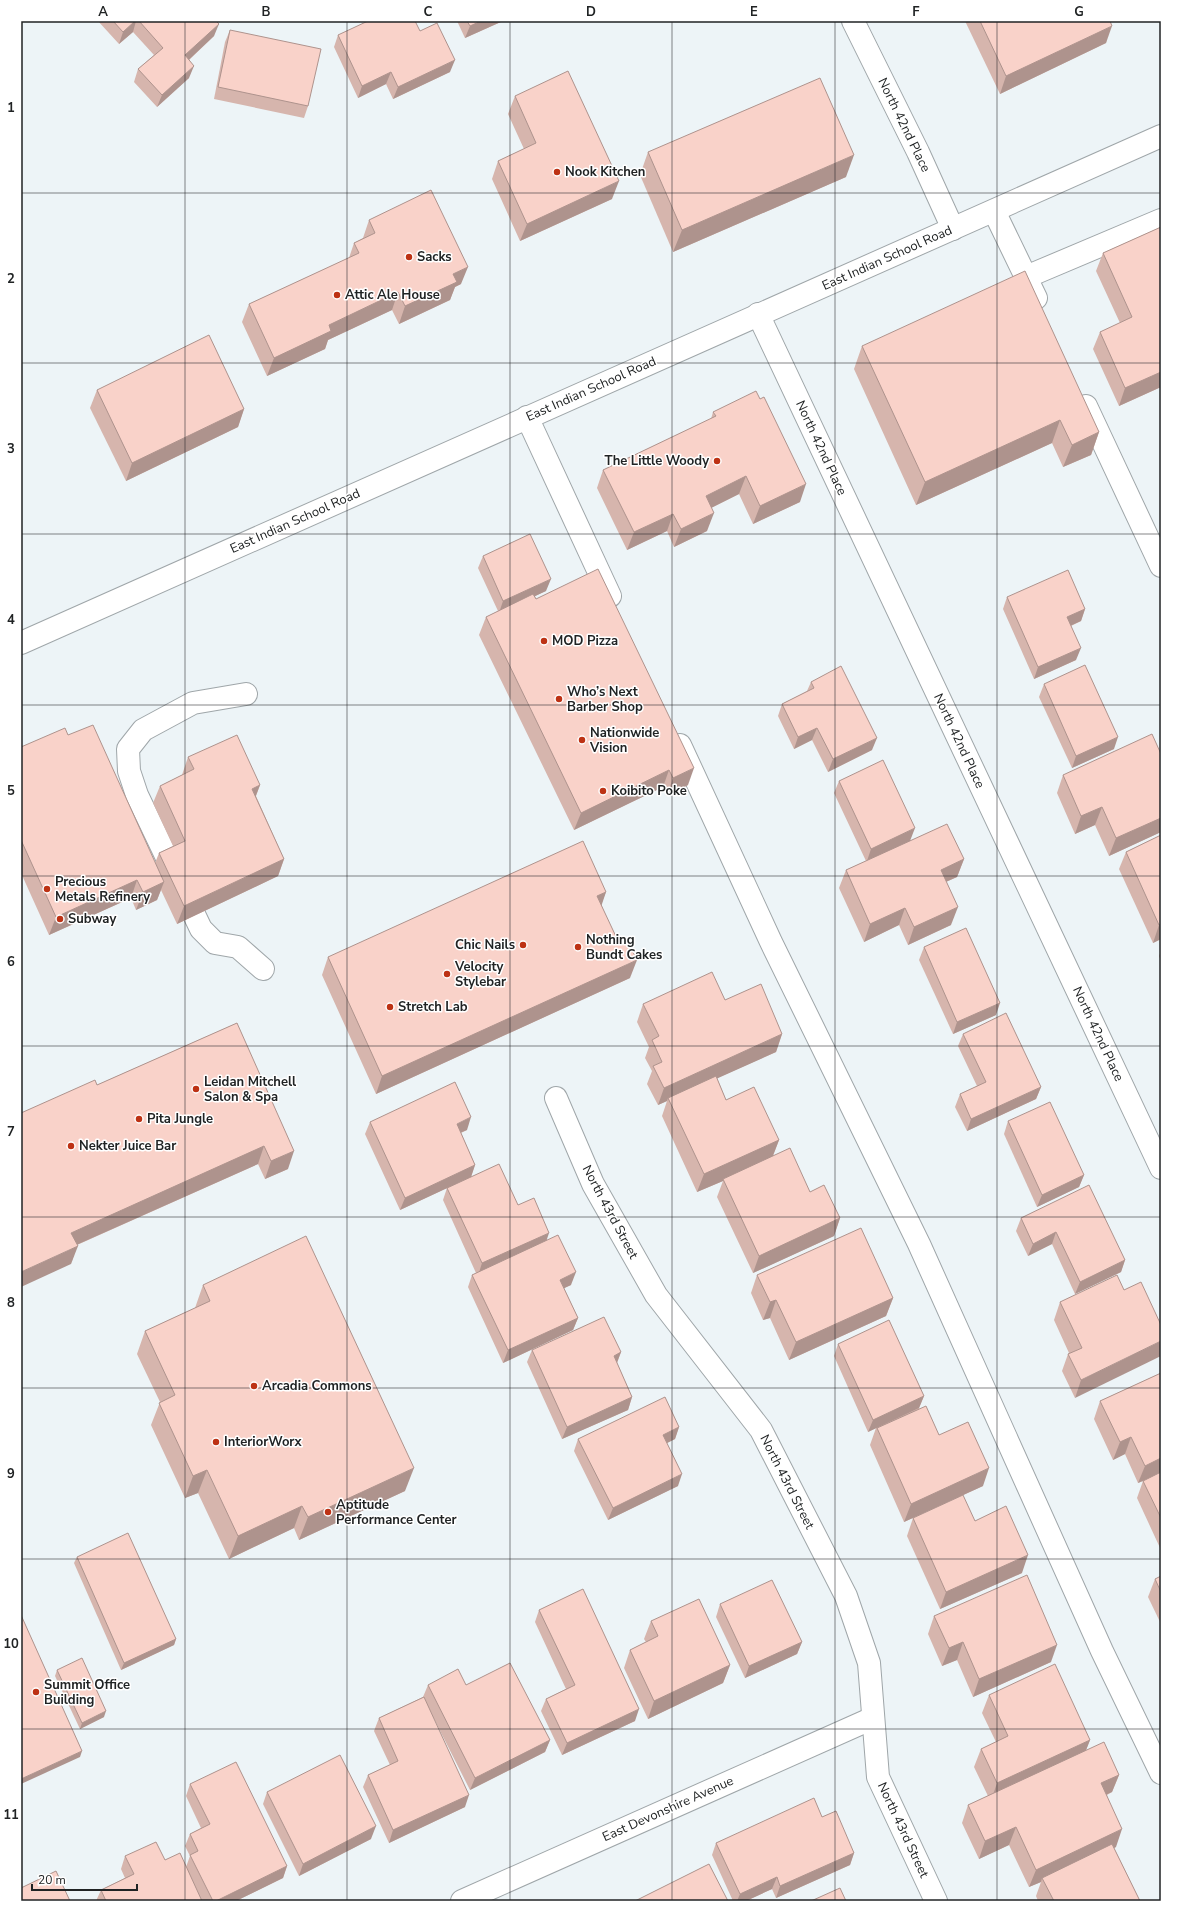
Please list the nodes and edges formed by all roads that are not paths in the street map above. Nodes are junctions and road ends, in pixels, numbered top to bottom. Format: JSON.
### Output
{"nodes":[{"id":1,"x":853,"y":21,"type":"edge"},
{"id":2,"x":1161,"y":136,"type":"edge"},
{"id":3,"x":994,"y":211,"type":"junction"},
{"id":4,"x":1161,"y":220,"type":"edge"},
{"id":5,"x":953,"y":229,"type":"junction"},
{"id":6,"x":1026,"y":277,"type":"junction"},
{"id":7,"x":758,"y":314,"type":"junction"},
{"id":8,"x":1046,"y":320,"type":"edge"},
{"id":9,"x":1079,"y":390,"type":"edge"},
{"id":10,"x":527,"y":417,"type":"junction"},
{"id":11,"x":1161,"y":566,"type":"edge"},
{"id":12,"x":618,"y":612,"type":"edge"},
{"id":13,"x":21,"y":643,"type":"edge"},
{"id":14,"x":246,"y":694,"type":"dead end"},
{"id":15,"x":671,"y":727,"type":"edge"},
{"id":16,"x":263,"y":969,"type":"dead end"},
{"id":17,"x":556,"y":1098,"type":"dead end"},
{"id":18,"x":1161,"y":1168,"type":"edge"},
{"id":19,"x":873,"y":1718,"type":"junction"},
{"id":20,"x":1161,"y":1773,"type":"edge"},
{"id":21,"x":462,"y":1901,"type":"edge"},
{"id":22,"x":936,"y":1901,"type":"edge"}],
"edges":[{"from":1,"to":5,"type":"street","name":"North 42nd Place"},
{"from":2,"to":3,"type":"street","name":"East Indian School Road"},
{"from":3,"to":5,"type":"street","name":"East Indian School Road"},
{"from":3,"to":6,"type":"street"},
{"from":4,"to":6,"type":"street"},
{"from":5,"to":7,"type":"street","name":"East Indian School Road"},
{"from":6,"to":8,"type":"street"},
{"from":7,"to":10,"type":"street","name":"East Indian School Road"},
{"from":7,"to":18,"type":"street","name":"North 42nd Place"},
{"from":9,"to":11,"type":"street"},
{"from":10,"to":12,"type":"street"},
{"from":10,"to":13,"type":"street","name":"East Indian School Road"},
{"from":14,"to":16,"type":"street"},
{"from":15,"to":20,"type":"street"},
{"from":17,"to":19,"type":"street","name":"North 43rd Street"},
{"from":19,"to":21,"type":"street","name":"East Devonshire Avenue"},
{"from":19,"to":22,"type":"street","name":"North 43rd Street"}]}
